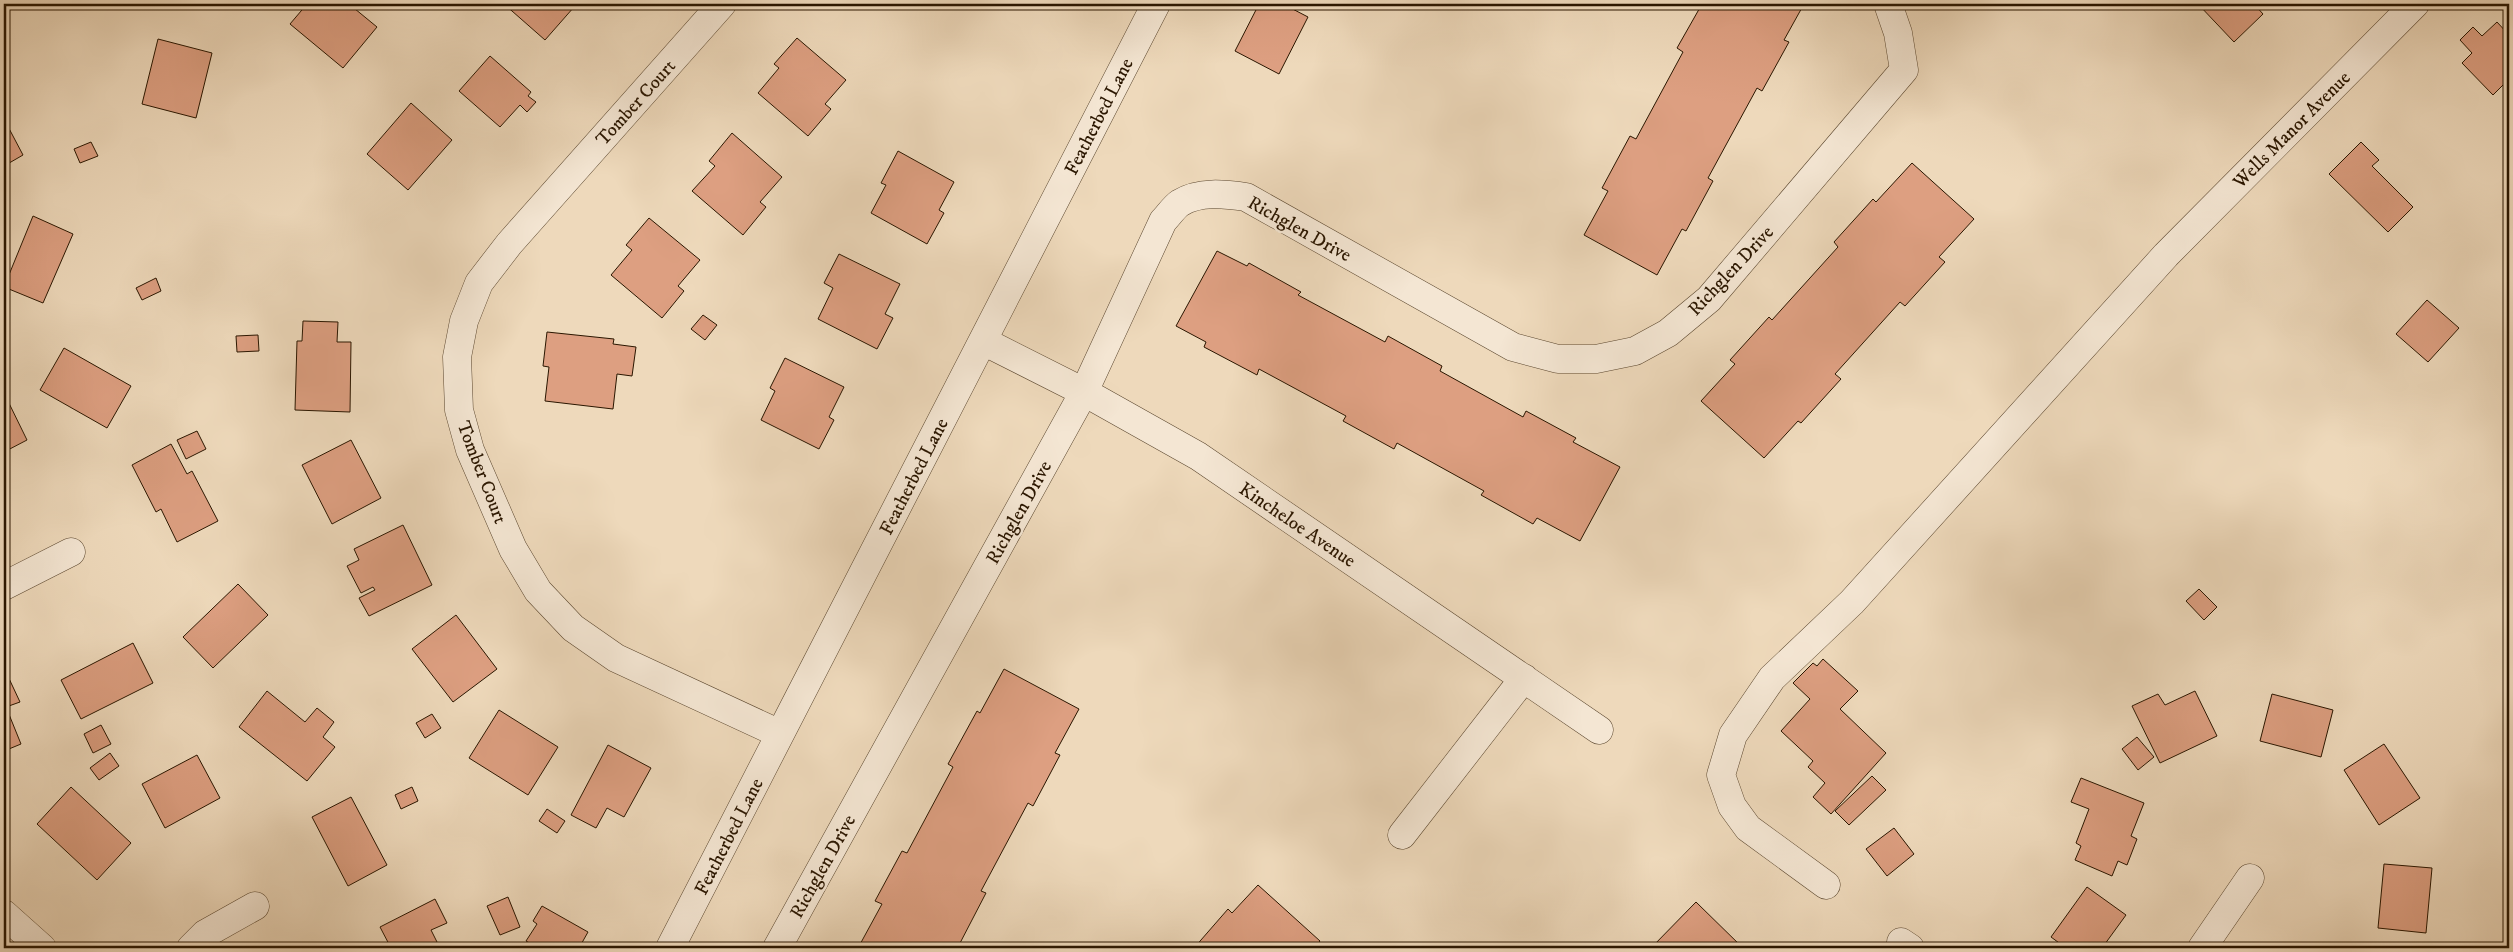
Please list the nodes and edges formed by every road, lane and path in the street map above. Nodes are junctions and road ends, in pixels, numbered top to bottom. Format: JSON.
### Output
{"nodes":[{"id":1,"x":722,"y":4,"type":"edge"},
{"id":2,"x":1156,"y":4,"type":"edge"},
{"id":3,"x":1888,"y":4,"type":"edge"},
{"id":4,"x":2416,"y":4,"type":"edge"},
{"id":5,"x":983,"y":340,"type":"junction"},
{"id":6,"x":1084,"y":392,"type":"junction"},
{"id":7,"x":71,"y":552,"type":"dead end"},
{"id":8,"x":4,"y":586,"type":"edge"},
{"id":9,"x":1524,"y":678,"type":"junction"},
{"id":10,"x":1600,"y":730,"type":"dead end"},
{"id":11,"x":780,"y":734,"type":"junction"},
{"id":12,"x":1402,"y":835,"type":"dead end"},
{"id":13,"x":2250,"y":878,"type":"dead end"},
{"id":14,"x":1826,"y":885,"type":"dead end"},
{"id":15,"x":256,"y":906,"type":"dead end"},
{"id":16,"x":4,"y":914,"type":"edge"},
{"id":17,"x":42,"y":948,"type":"edge"},
{"id":18,"x":191,"y":948,"type":"edge"},
{"id":19,"x":670,"y":948,"type":"edge"},
{"id":20,"x":777,"y":948,"type":"edge"},
{"id":21,"x":2202,"y":948,"type":"edge"}],
"edges":[{"from":1,"to":11,"type":"street","name":"Tomber Court"},
{"from":2,"to":5,"type":"street","name":"Featherbed Lane"},
{"from":3,"to":6,"type":"street","name":"Richglen Drive"},
{"from":4,"to":14,"type":"street","name":"Wells Manor Avenue"},
{"from":5,"to":6,"type":"street","name":"Kincheloe Avenue"},
{"from":5,"to":11,"type":"street","name":"Featherbed Lane"},
{"from":6,"to":9,"type":"street","name":"Kincheloe Avenue"},
{"from":6,"to":20,"type":"street","name":"Richglen Drive"},
{"from":7,"to":8,"type":"street"},
{"from":9,"to":10,"type":"street","name":"Kincheloe Avenue"},
{"from":9,"to":12,"type":"street"},
{"from":11,"to":19,"type":"street","name":"Featherbed Lane"},
{"from":13,"to":21,"type":"street"},
{"from":15,"to":18,"type":"street"},
{"from":16,"to":17,"type":"street"}]}
